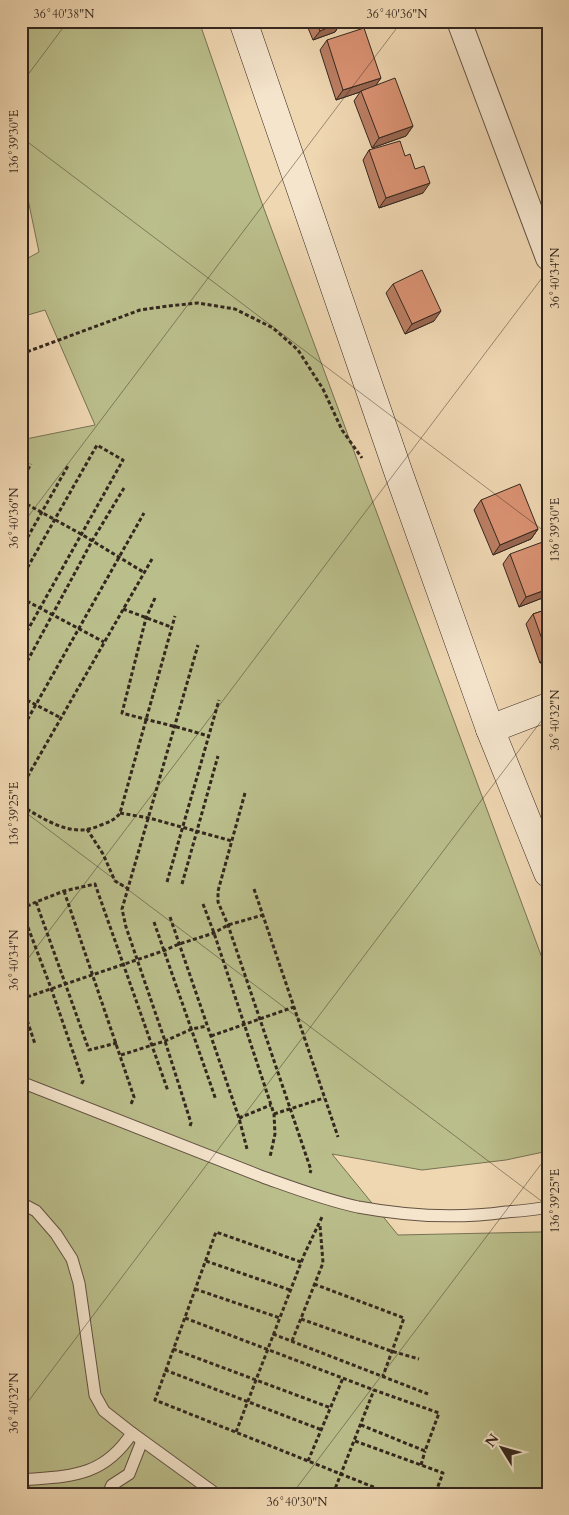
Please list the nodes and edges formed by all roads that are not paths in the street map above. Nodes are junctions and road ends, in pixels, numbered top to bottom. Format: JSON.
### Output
{"nodes":[{"id":1,"x":243,"y":21,"type":"edge"},
{"id":2,"x":459,"y":21,"type":"edge"},
{"id":3,"x":548,"y":258,"type":"edge"},
{"id":4,"x":548,"y":707,"type":"edge"},
{"id":5,"x":490,"y":729,"type":"junction"},
{"id":6,"x":548,"y":873,"type":"edge"},
{"id":7,"x":21,"y":1082,"type":"edge"},
{"id":8,"x":21,"y":1203,"type":"edge"},
{"id":9,"x":548,"y":1207,"type":"edge"},
{"id":10,"x":132,"y":1433,"type":"junction"},
{"id":11,"x":142,"y":1441,"type":"junction"},
{"id":12,"x":21,"y":1480,"type":"edge"},
{"id":13,"x":108,"y":1494,"type":"edge"},
{"id":14,"x":216,"y":1494,"type":"edge"}],
"edges":[{"from":1,"to":5,"type":"street"},
{"from":2,"to":3,"type":"street"},
{"from":4,"to":5,"type":"street"},
{"from":5,"to":6,"type":"street"},
{"from":7,"to":9,"type":"lane"},
{"from":8,"to":10,"type":"lane"},
{"from":10,"to":11,"type":"lane"},
{"from":10,"to":12,"type":"lane"},
{"from":11,"to":13,"type":"lane"},
{"from":11,"to":14,"type":"lane"}]}
